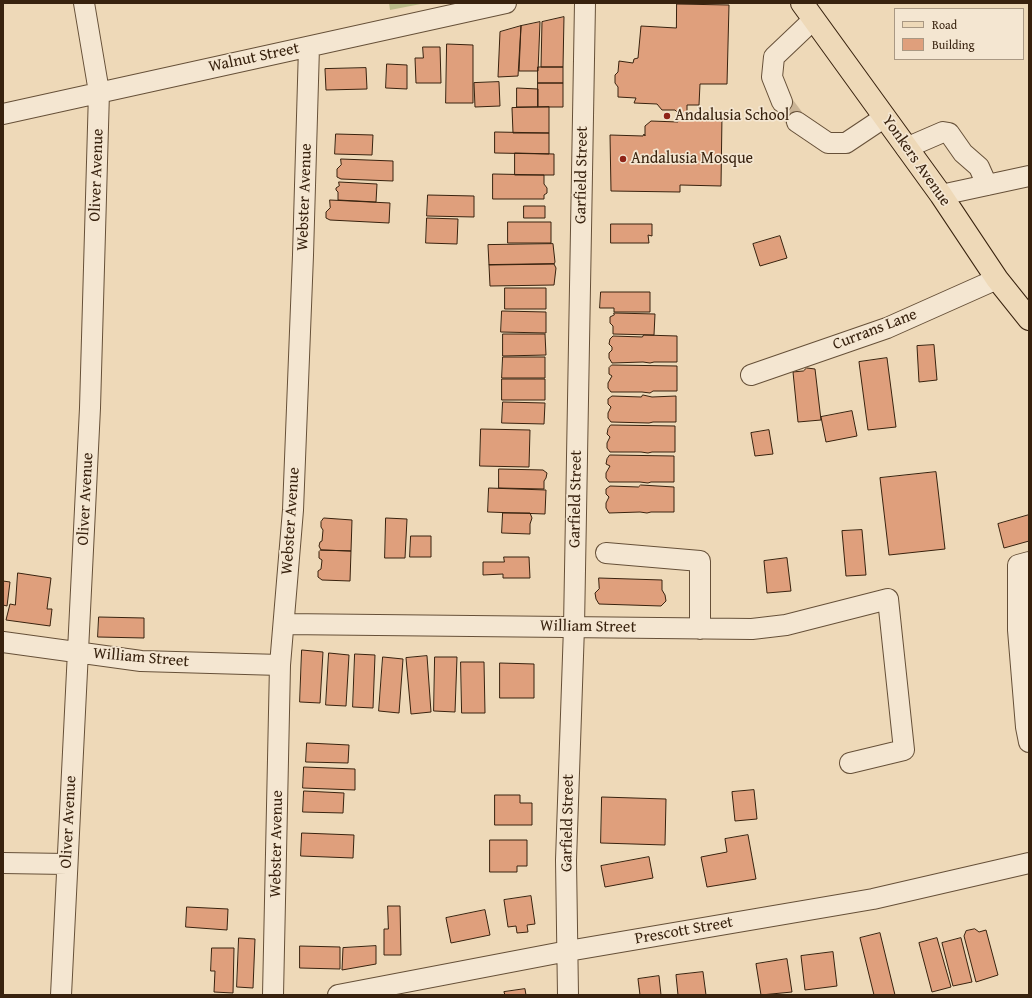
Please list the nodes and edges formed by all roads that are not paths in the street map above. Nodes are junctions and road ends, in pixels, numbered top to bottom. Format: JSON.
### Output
{"nodes":[{"id":1,"x":84,"y":3,"type":"edge"},
{"id":2,"x":506,"y":3,"type":"edge"},
{"id":3,"x":585,"y":3,"type":"edge"},
{"id":4,"x":808,"y":11,"type":"edge"},
{"id":5,"x":309,"y":47,"type":"junction"},
{"id":6,"x":99,"y":92,"type":"junction"},
{"id":7,"x":782,"y":102,"type":"tunnel mouth"},
{"id":8,"x":3,"y":114,"type":"edge"},
{"id":9,"x":885,"y":117,"type":"junction"},
{"id":10,"x":797,"y":122,"type":"tunnel mouth"},
{"id":11,"x":906,"y":148,"type":"junction"},
{"id":12,"x":1029,"y":176,"type":"edge"},
{"id":13,"x":987,"y":186,"type":"junction"},
{"id":14,"x":941,"y":195,"type":"junction"},
{"id":15,"x":997,"y":279,"type":"junction"},
{"id":16,"x":1029,"y":319,"type":"edge"},
{"id":17,"x":751,"y":375,"type":"dead end"},
{"id":18,"x":606,"y":553,"type":"dead end"},
{"id":19,"x":1023,"y":564,"type":"edge"},
{"id":20,"x":284,"y":624,"type":"junction"},
{"id":21,"x":574,"y":627,"type":"junction"},
{"id":22,"x":700,"y":629,"type":"junction"},
{"id":23,"x":3,"y":642,"type":"edge"},
{"id":24,"x":78,"y":652,"type":"junction"},
{"id":25,"x":280,"y":665,"type":"junction"},
{"id":26,"x":1029,"y":742,"type":"edge"},
{"id":27,"x":850,"y":764,"type":"dead end"},
{"id":28,"x":3,"y":863,"type":"edge"},
{"id":29,"x":1029,"y":863,"type":"edge"},
{"id":30,"x":67,"y":864,"type":"junction"},
{"id":31,"x":568,"y":951,"type":"junction"},
{"id":32,"x":61,"y":995,"type":"edge"},
{"id":33,"x":273,"y":995,"type":"edge"},
{"id":34,"x":338,"y":995,"type":"edge"},
{"id":35,"x":568,"y":995,"type":"edge"}],
"edges":[{"from":1,"to":6,"type":"street","name":"Oliver Avenue"},
{"from":2,"to":5,"type":"street","name":"Walnut Street"},
{"from":3,"to":21,"type":"street","name":"Garfield Street"},
{"from":4,"to":7,"type":"street"},
{"from":4,"to":9,"type":"main road","name":"Yonkers Avenue"},
{"from":5,"to":6,"type":"street","name":"Walnut Street"},
{"from":5,"to":20,"type":"street","name":"Webster Avenue"},
{"from":6,"to":8,"type":"street","name":"Walnut Street"},
{"from":6,"to":24,"type":"street","name":"Oliver Avenue"},
{"from":9,"to":10,"type":"street"},
{"from":9,"to":11,"type":"main road","name":"Yonkers Avenue"},
{"from":11,"to":13,"type":"street"},
{"from":11,"to":14,"type":"main road","name":"Yonkers Avenue"},
{"from":12,"to":13,"type":"street"},
{"from":13,"to":14,"type":"street"},
{"from":14,"to":15,"type":"main road","name":"Yonkers Avenue"},
{"from":15,"to":16,"type":"main road","name":"Yonkers Avenue"},
{"from":15,"to":17,"type":"street","name":"Currans Lane"},
{"from":18,"to":22,"type":"street"},
{"from":19,"to":26,"type":"street"},
{"from":20,"to":21,"type":"street","name":"William Street"},
{"from":20,"to":25,"type":"street","name":"Webster Avenue"},
{"from":21,"to":22,"type":"street","name":"William Street"},
{"from":21,"to":31,"type":"street","name":"Garfield Street"},
{"from":22,"to":27,"type":"street","name":"William Street"},
{"from":23,"to":24,"type":"street","name":"William Street"},
{"from":24,"to":25,"type":"street","name":"William Street"},
{"from":24,"to":30,"type":"street","name":"Oliver Avenue"},
{"from":25,"to":33,"type":"street","name":"Webster Avenue"},
{"from":28,"to":30,"type":"street"},
{"from":29,"to":31,"type":"street","name":"Prescott Street"},
{"from":30,"to":32,"type":"street","name":"Oliver Avenue"},
{"from":31,"to":34,"type":"street","name":"Prescott Street"},
{"from":31,"to":35,"type":"street","name":"Garfield Street"}]}
